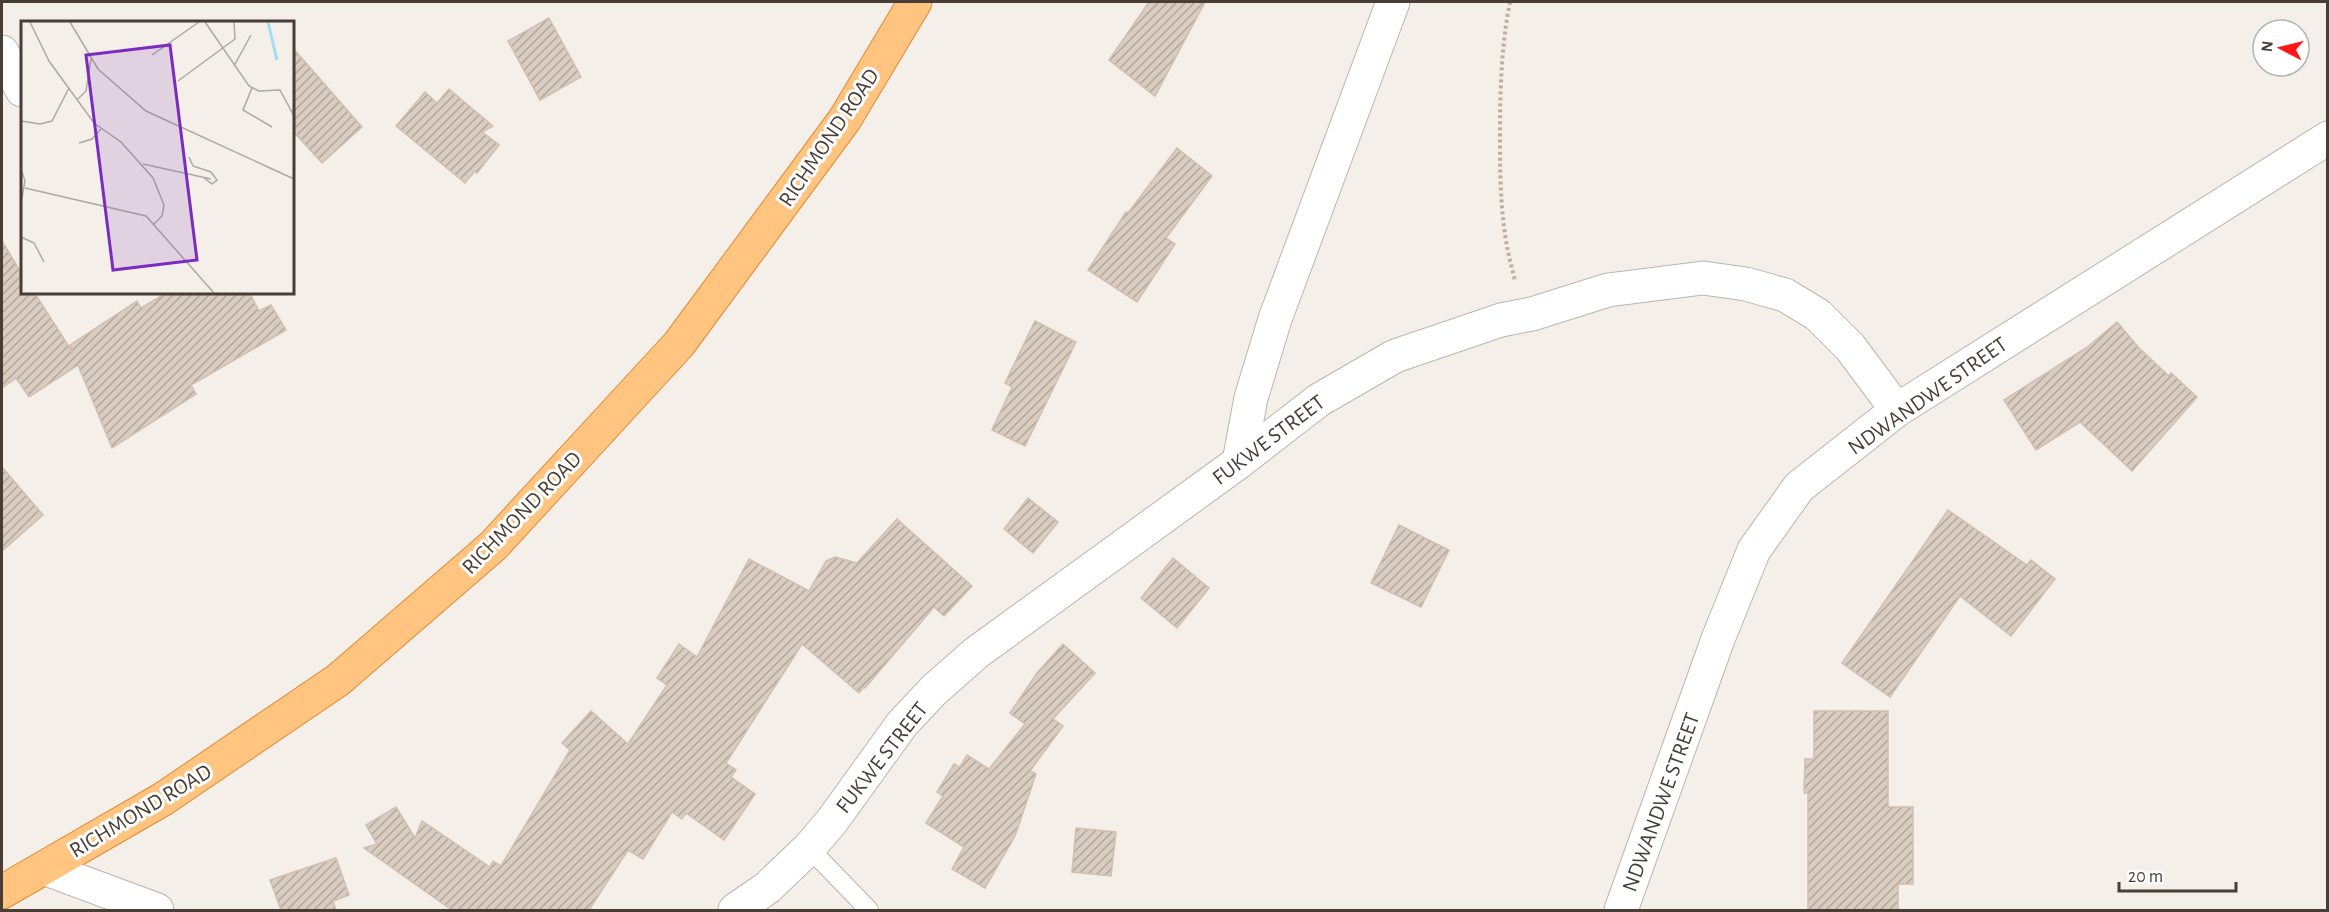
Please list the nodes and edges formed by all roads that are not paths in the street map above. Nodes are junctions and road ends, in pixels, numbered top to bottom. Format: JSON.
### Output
{"nodes":[{"id":1,"x":915,"y":2,"type":"edge"},
{"id":2,"x":1393,"y":2,"type":"edge"},
{"id":3,"x":2,"y":52,"type":"edge"},
{"id":4,"x":21,"y":88,"type":"edge"},
{"id":5,"x":2328,"y":138,"type":"edge"},
{"id":6,"x":1897,"y":410,"type":"junction"},
{"id":7,"x":1239,"y":462,"type":"junction"},
{"id":8,"x":809,"y":848,"type":"junction"},
{"id":9,"x":44,"y":867,"type":"junction"},
{"id":10,"x":2,"y":892,"type":"edge"},
{"id":11,"x":157,"y":910,"type":"edge"},
{"id":12,"x":735,"y":910,"type":"edge"},
{"id":13,"x":869,"y":910,"type":"edge"},
{"id":14,"x":1621,"y":910,"type":"edge"}],
"edges":[{"from":1,"to":9,"type":"highway","name":"RICHMOND ROAD"},
{"from":2,"to":7,"type":"street"},
{"from":3,"to":4,"type":"street"},
{"from":5,"to":6,"type":"street","name":"NDWANDWE STREET"},
{"from":6,"to":7,"type":"street","name":"FUKWE STREET"},
{"from":6,"to":14,"type":"street","name":"NDWANDWE STREET"},
{"from":7,"to":8,"type":"street","name":"FUKWE STREET"},
{"from":8,"to":12,"type":"street","name":"FUKWE STREET"},
{"from":8,"to":13,"type":"lane"},
{"from":9,"to":10,"type":"highway","name":"RICHMOND ROAD"},
{"from":9,"to":11,"type":"street"}]}
